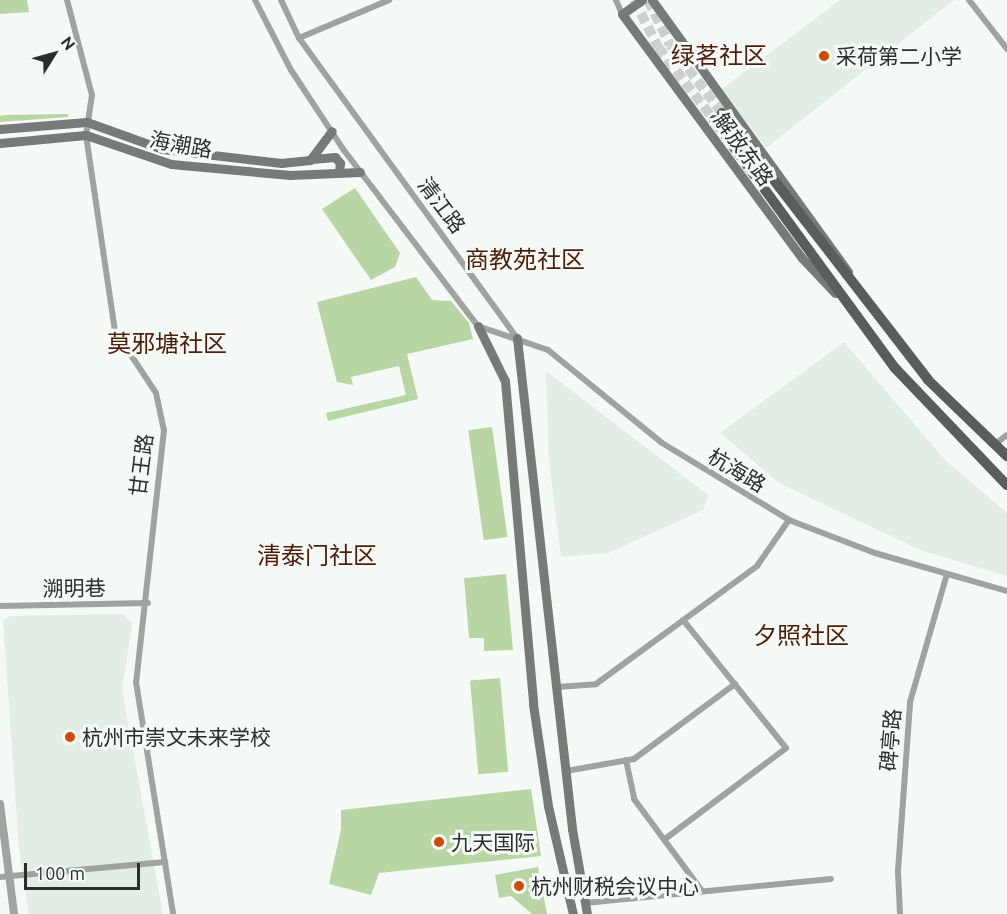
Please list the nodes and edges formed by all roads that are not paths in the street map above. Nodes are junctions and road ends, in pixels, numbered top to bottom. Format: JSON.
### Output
{"nodes":[{"id":1,"x":67,"y":0,"type":"edge"},
{"id":2,"x":255,"y":0,"type":"edge"},
{"id":3,"x":281,"y":0,"type":"edge"},
{"id":4,"x":389,"y":0,"type":"edge"},
{"id":5,"x":616,"y":0,"type":"edge"},
{"id":6,"x":642,"y":0,"type":"edge"},
{"id":7,"x":652,"y":0,"type":"edge"},
{"id":8,"x":969,"y":0,"type":"edge"},
{"id":9,"x":622,"y":14,"type":"junction"},
{"id":10,"x":299,"y":38,"type":"junction"},
{"id":11,"x":1007,"y":49,"type":"edge"},
{"id":12,"x":87,"y":122,"type":"junction"},
{"id":13,"x":0,"y":129,"type":"edge"},
{"id":14,"x":332,"y":131,"type":"junction"},
{"id":15,"x":86,"y":135,"type":"junction"},
{"id":16,"x":0,"y":143,"type":"edge"},
{"id":17,"x":310,"y":160,"type":"junction"},
{"id":18,"x":339,"y":171,"type":"junction"},
{"id":19,"x":360,"y":172,"type":"junction"},
{"id":20,"x":857,"y":290,"type":"junction"},
{"id":21,"x":843,"y":301,"type":"junction"},
{"id":22,"x":477,"y":326,"type":"junction"},
{"id":23,"x":517,"y":338,"type":"junction"},
{"id":24,"x":1007,"y":435,"type":"edge"},
{"id":25,"x":994,"y":444,"type":"junction"},
{"id":26,"x":1007,"y":456,"type":"edge"},
{"id":27,"x":1007,"y":485,"type":"edge"},
{"id":28,"x":789,"y":520,"type":"junction"},
{"id":29,"x":947,"y":574,"type":"junction"},
{"id":30,"x":1007,"y":591,"type":"edge"},
{"id":31,"x":148,"y":603,"type":"junction"},
{"id":32,"x":0,"y":606,"type":"edge"},
{"id":33,"x":683,"y":620,"type":"junction"},
{"id":34,"x":735,"y":684,"type":"junction"},
{"id":35,"x":558,"y":687,"type":"junction"},
{"id":36,"x":626,"y":760,"type":"junction"},
{"id":37,"x":566,"y":771,"type":"junction"},
{"id":38,"x":0,"y":804,"type":"edge"},
{"id":39,"x":665,"y":839,"type":"junction"},
{"id":40,"x":165,"y":862,"type":"junction"},
{"id":41,"x":3,"y":874,"type":"edge"},
{"id":42,"x":831,"y":879,"type":"dead end"},
{"id":43,"x":702,"y":891,"type":"junction"},
{"id":44,"x":585,"y":903,"type":"junction"},
{"id":45,"x":14,"y":914,"type":"edge"},
{"id":46,"x":173,"y":914,"type":"edge"},
{"id":47,"x":573,"y":914,"type":"edge"},
{"id":48,"x":587,"y":914,"type":"edge"},
{"id":49,"x":900,"y":914,"type":"edge"}],
"edges":[{"from":1,"to":12,"type":"street","name":"甘王路"},
{"from":2,"to":14,"type":"street"},
{"from":3,"to":10,"type":"street","name":"清江路"},
{"from":4,"to":10,"type":"street"},
{"from":5,"to":9,"type":"street"},
{"from":6,"to":9,"type":"main road"},
{"from":7,"to":20,"type":"main road","name":"解放东路"},
{"from":8,"to":11,"type":"street"},
{"from":9,"to":21,"type":"main road","name":"解放东路"},
{"from":10,"to":23,"type":"street","name":"清江路"},
{"from":12,"to":13,"type":"main road","name":"海潮路"},
{"from":12,"to":15,"type":"street","name":"甘王路"},
{"from":12,"to":17,"type":"main road","name":"海潮路"},
{"from":14,"to":17,"type":"main road"},
{"from":14,"to":19,"type":"street"},
{"from":15,"to":16,"type":"main road","name":"海潮路"},
{"from":15,"to":18,"type":"main road","name":"海潮路"},
{"from":15,"to":31,"type":"street","name":"甘王路"},
{"from":17,"to":18,"type":"main road","name":"海潮路"},
{"from":18,"to":19,"type":"main road","name":"海潮路"},
{"from":19,"to":22,"type":"street"},
{"from":20,"to":21,"type":"main road","name":"解放东路"},
{"from":20,"to":25,"type":"main road","name":"解放东路"},
{"from":21,"to":27,"type":"main road","name":"解放东路"},
{"from":22,"to":23,"type":"street","name":"杭海路"},
{"from":22,"to":47,"type":"main road"},
{"from":23,"to":28,"type":"street","name":"杭海路"},
{"from":23,"to":35,"type":"main road","name":"清江路"},
{"from":24,"to":25,"type":"street"},
{"from":25,"to":26,"type":"main road","name":"解放东路"},
{"from":28,"to":29,"type":"street","name":"杭海路"},
{"from":28,"to":33,"type":"street"},
{"from":29,"to":30,"type":"street","name":"杭海路"},
{"from":29,"to":49,"type":"street","name":"碑亭路"},
{"from":31,"to":32,"type":"street","name":"溯明巷"},
{"from":31,"to":40,"type":"street","name":"甘王路"},
{"from":33,"to":34,"type":"street"},
{"from":33,"to":35,"type":"street"},
{"from":34,"to":36,"type":"street"},
{"from":34,"to":39,"type":"street"},
{"from":35,"to":37,"type":"main road","name":"清江路"},
{"from":36,"to":37,"type":"street"},
{"from":36,"to":39,"type":"street"},
{"from":37,"to":44,"type":"main road","name":"清江路"},
{"from":38,"to":41,"type":"street"},
{"from":39,"to":43,"type":"street"},
{"from":40,"to":41,"type":"street"},
{"from":40,"to":46,"type":"street","name":"甘王路"},
{"from":41,"to":45,"type":"street"},
{"from":42,"to":43,"type":"street"},
{"from":43,"to":44,"type":"street"},
{"from":44,"to":48,"type":"main road","name":"清江路"}]}
